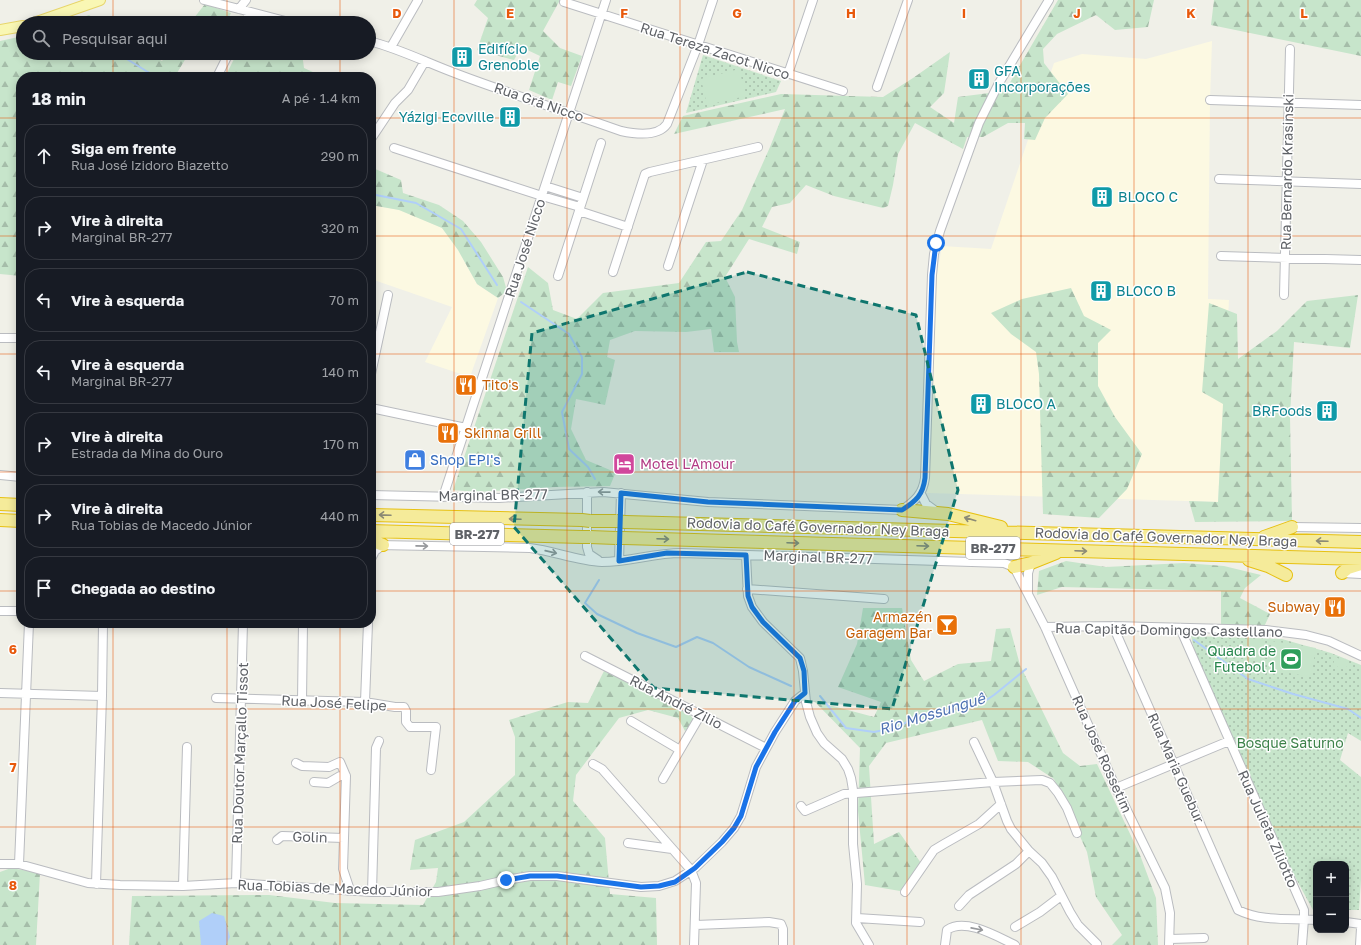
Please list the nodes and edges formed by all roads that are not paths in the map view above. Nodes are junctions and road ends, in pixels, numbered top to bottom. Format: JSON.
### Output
{"nodes":[{"id":1,"x":100,"y":0,"type":"edge"},
{"id":2,"x":204,"y":0,"type":"edge"},
{"id":3,"x":246,"y":0,"type":"edge"},
{"id":4,"x":418,"y":0,"type":"edge"},
{"id":5,"x":606,"y":0,"type":"edge"},
{"id":6,"x":713,"y":0,"type":"edge"},
{"id":7,"x":813,"y":0,"type":"edge"},
{"id":8,"x":908,"y":0,"type":"edge"},
{"id":9,"x":1049,"y":0,"type":"edge"},
{"id":10,"x":564,"y":2,"type":"dead end"},
{"id":11,"x":238,"y":9,"type":"junction"},
{"id":12,"x":250,"y":12,"type":"junction"},
{"id":13,"x":602,"y":14,"type":"junction"},
{"id":14,"x":54,"y":16,"type":"edge"},
{"id":15,"x":248,"y":16,"type":"edge"},
{"id":16,"x":266,"y":16,"type":"edge"},
{"id":17,"x":16,"y":27,"type":"edge"},
{"id":18,"x":0,"y":30,"type":"edge"},
{"id":19,"x":376,"y":43,"type":"edge"},
{"id":20,"x":698,"y":45,"type":"junction"},
{"id":21,"x":391,"y":47,"type":"junction"},
{"id":22,"x":1290,"y":48,"type":"dead end"},
{"id":23,"x":226,"y":60,"type":"edge"},
{"id":24,"x":425,"y":61,"type":"junction"},
{"id":25,"x":220,"y":72,"type":"edge"},
{"id":26,"x":788,"y":74,"type":"junction"},
{"id":27,"x":877,"y":87,"type":"dead end"},
{"id":28,"x":843,"y":91,"type":"dead end"},
{"id":29,"x":1210,"y":100,"type":"dead end"},
{"id":30,"x":1288,"y":103,"type":"junction"},
{"id":31,"x":1361,"y":105,"type":"edge"},
{"id":32,"x":569,"y":113,"type":"junction"},
{"id":33,"x":376,"y":131,"type":"edge"},
{"id":34,"x":601,"y":143,"type":"dead end"},
{"id":35,"x":758,"y":147,"type":"dead end"},
{"id":36,"x":394,"y":148,"type":"dead end"},
{"id":37,"x":703,"y":160,"type":"junction"},
{"id":38,"x":1219,"y":179,"type":"dead end"},
{"id":39,"x":1287,"y":181,"type":"junction"},
{"id":40,"x":1361,"y":184,"type":"edge"},
{"id":41,"x":545,"y":186,"type":"junction"},
{"id":42,"x":542,"y":196,"type":"junction"},
{"id":43,"x":583,"y":198,"type":"junction"},
{"id":44,"x":580,"y":209,"type":"junction"},
{"id":45,"x":628,"y":227,"type":"junction"},
{"id":46,"x":1222,"y":256,"type":"dead end"},
{"id":47,"x":1285,"y":258,"type":"junction"},
{"id":48,"x":1361,"y":260,"type":"edge"},
{"id":49,"x":668,"y":266,"type":"dead end"},
{"id":50,"x":613,"y":272,"type":"dead end"},
{"id":51,"x":558,"y":276,"type":"dead end"},
{"id":52,"x":388,"y":295,"type":"dead end"},
{"id":53,"x":1284,"y":295,"type":"dead end"},
{"id":54,"x":0,"y":338,"type":"edge"},
{"id":55,"x":16,"y":338,"type":"edge"},
{"id":56,"x":376,"y":351,"type":"edge"},
{"id":57,"x":376,"y":409,"type":"edge"},
{"id":58,"x":466,"y":428,"type":"junction"},
{"id":59,"x":0,"y":475,"type":"edge"},
{"id":60,"x":16,"y":477,"type":"edge"},
{"id":61,"x":587,"y":492,"type":"junction"},
{"id":62,"x":621,"y":493,"type":"junction"},
{"id":63,"x":921,"y":494,"type":"junction"},
{"id":64,"x":376,"y":495,"type":"edge"},
{"id":65,"x":443,"y":497,"type":"junction"},
{"id":66,"x":0,"y":504,"type":"edge"},
{"id":67,"x":16,"y":505,"type":"edge"},
{"id":68,"x":902,"y":510,"type":"junction"},
{"id":69,"x":937,"y":512,"type":"junction"},
{"id":70,"x":376,"y":514,"type":"edge"},
{"id":71,"x":0,"y":520,"type":"edge"},
{"id":72,"x":16,"y":521,"type":"edge"},
{"id":73,"x":1292,"y":527,"type":"joint"},
{"id":74,"x":1361,"y":528,"type":"edge"},
{"id":75,"x":376,"y":531,"type":"edge"},
{"id":76,"x":1022,"y":533,"type":"junction"},
{"id":77,"x":1256,"y":539,"type":"junction"},
{"id":78,"x":1361,"y":542,"type":"edge"},
{"id":79,"x":377,"y":545,"type":"edge"},
{"id":80,"x":1063,"y":550,"type":"junction"},
{"id":81,"x":746,"y":555,"type":"junction"},
{"id":82,"x":1220,"y":555,"type":"junction"},
{"id":83,"x":1361,"y":559,"type":"edge"},
{"id":84,"x":619,"y":561,"type":"junction"},
{"id":85,"x":601,"y":562,"type":"junction"},
{"id":86,"x":1031,"y":563,"type":"junction"},
{"id":87,"x":1361,"y":564,"type":"edge"},
{"id":88,"x":1014,"y":567,"type":"junction"},
{"id":89,"x":1342,"y":573,"type":"joint"},
{"id":90,"x":1361,"y":574,"type":"edge"},
{"id":91,"x":1286,"y":575,"type":"dead end"},
{"id":92,"x":747,"y":588,"type":"junction"},
{"id":93,"x":1028,"y":592,"type":"junction"},
{"id":94,"x":884,"y":599,"type":"dead end"},
{"id":95,"x":0,"y":611,"type":"edge"},
{"id":96,"x":16,"y":611,"type":"edge"},
{"id":97,"x":1113,"y":626,"type":"junction"},
{"id":98,"x":1045,"y":627,"type":"junction"},
{"id":99,"x":29,"y":628,"type":"edge"},
{"id":100,"x":103,"y":628,"type":"edge"},
{"id":101,"x":243,"y":628,"type":"edge"},
{"id":102,"x":302,"y":628,"type":"edge"},
{"id":103,"x":368,"y":628,"type":"edge"},
{"id":104,"x":1180,"y":628,"type":"junction"},
{"id":105,"x":585,"y":656,"type":"dead end"},
{"id":106,"x":1361,"y":656,"type":"edge"},
{"id":107,"x":0,"y":693,"type":"edge"},
{"id":108,"x":805,"y":693,"type":"junction"},
{"id":109,"x":27,"y":694,"type":"junction"},
{"id":110,"x":102,"y":696,"type":"junction"},
{"id":111,"x":216,"y":698,"type":"dead end"},
{"id":112,"x":242,"y":699,"type":"junction"},
{"id":113,"x":302,"y":701,"type":"junction"},
{"id":114,"x":365,"y":702,"type":"junction"},
{"id":115,"x":701,"y":714,"type":"junction"},
{"id":116,"x":631,"y":721,"type":"dead end"},
{"id":117,"x":380,"y":741,"type":"dead end"},
{"id":118,"x":1229,"y":741,"type":"junction"},
{"id":119,"x":974,"y":742,"type":"dead end"},
{"id":120,"x":188,"y":747,"type":"dead end"},
{"id":121,"x":766,"y":748,"type":"junction"},
{"id":122,"x":680,"y":750,"type":"junction"},
{"id":123,"x":296,"y":763,"type":"dead end"},
{"id":124,"x":593,"y":764,"type":"dead end"},
{"id":125,"x":1174,"y":764,"type":"junction"},
{"id":126,"x":431,"y":770,"type":"dead end"},
{"id":127,"x":346,"y":776,"type":"junction"},
{"id":128,"x":663,"y":779,"type":"dead end"},
{"id":129,"x":314,"y":782,"type":"dead end"},
{"id":130,"x":993,"y":782,"type":"junction"},
{"id":131,"x":1116,"y":788,"type":"junction"},
{"id":132,"x":853,"y":793,"type":"junction"},
{"id":133,"x":1001,"y":804,"type":"junction"},
{"id":134,"x":801,"y":806,"type":"dead end"},
{"id":135,"x":1077,"y":833,"type":"dead end"},
{"id":136,"x":344,"y":838,"type":"junction"},
{"id":137,"x":277,"y":840,"type":"dead end"},
{"id":138,"x":628,"y":843,"type":"dead end"},
{"id":139,"x":672,"y":849,"type":"junction"},
{"id":140,"x":1029,"y":851,"type":"junction"},
{"id":141,"x":0,"y":864,"type":"edge"},
{"id":142,"x":19,"y":864,"type":"junction"},
{"id":143,"x":691,"y":870,"type":"junction"},
{"id":144,"x":236,"y":883,"type":"junction"},
{"id":145,"x":96,"y":884,"type":"junction"},
{"id":146,"x":183,"y":886,"type":"junction"},
{"id":147,"x":348,"y":891,"type":"junction"},
{"id":148,"x":372,"y":892,"type":"junction"},
{"id":149,"x":905,"y":892,"type":"dead end"},
{"id":150,"x":1061,"y":896,"type":"junction"},
{"id":151,"x":959,"y":906,"type":"dead end"},
{"id":152,"x":856,"y":918,"type":"junction"},
{"id":153,"x":1304,"y":919,"type":"junction"},
{"id":154,"x":1313,"y":920,"type":"edge"},
{"id":155,"x":920,"y":922,"type":"dead end"},
{"id":156,"x":1349,"y":922,"type":"edge"},
{"id":157,"x":1361,"y":924,"type":"edge"},
{"id":158,"x":696,"y":925,"type":"junction"},
{"id":159,"x":1016,"y":927,"type":"dead end"},
{"id":160,"x":1361,"y":928,"type":"edge"},
{"id":161,"x":1204,"y":938,"type":"dead end"},
{"id":162,"x":945,"y":941,"type":"edge"},
{"id":163,"x":1169,"y":942,"type":"edge"},
{"id":164,"x":1097,"y":944,"type":"edge"},
{"id":165,"x":694,"y":945,"type":"edge"},
{"id":166,"x":782,"y":945,"type":"edge"},
{"id":167,"x":869,"y":945,"type":"edge"},
{"id":168,"x":1015,"y":945,"type":"edge"},
{"id":169,"x":1302,"y":945,"type":"edge"},
{"id":170,"x":1360,"y":945,"type":"edge"}],
"edges":[{"from":1,"to":14,"type":"main road"},
{"from":2,"to":11,"type":"street"},
{"from":3,"to":11,"type":"street"},
{"from":4,"to":21,"type":"street"},
{"from":5,"to":13,"type":"street","name":"Rua José Nicco"},
{"from":6,"to":20,"type":"street"},
{"from":7,"to":26,"type":"street"},
{"from":8,"to":27,"type":"street"},
{"from":9,"to":63,"type":"street"},
{"from":10,"to":13,"type":"street","name":"Rua Tereza Zacot Nicco"},
{"from":11,"to":12,"type":"street"},
{"from":12,"to":15,"type":"street"},
{"from":12,"to":16,"type":"street"},
{"from":13,"to":20,"type":"street","name":"Rua Tereza Zacot Nicco"},
{"from":13,"to":32,"type":"street","name":"Rua José Nicco"},
{"from":17,"to":18,"type":"main road"},
{"from":19,"to":21,"type":"street","name":"Rua Grã Nicco"},
{"from":20,"to":26,"type":"street","name":"Rua Tereza Zacot Nicco"},
{"from":20,"to":32,"type":"street","name":"Rua Grã Nicco"},
{"from":21,"to":24,"type":"street","name":"Rua Grã Nicco"},
{"from":22,"to":30,"type":"street","name":"Rua Bernardo Krasinski"},
{"from":23,"to":25,"type":"street"},
{"from":24,"to":32,"type":"street","name":"Rua Grã Nicco"},
{"from":24,"to":33,"type":"street"},
{"from":26,"to":28,"type":"street","name":"Rua Tereza Zacot Nicco"},
{"from":29,"to":30,"type":"street"},
{"from":30,"to":31,"type":"street"},
{"from":30,"to":39,"type":"street","name":"Rua Bernardo Krasinski"},
{"from":32,"to":41,"type":"street","name":"Rua José Nicco"},
{"from":34,"to":43,"type":"street"},
{"from":35,"to":37,"type":"street"},
{"from":36,"to":42,"type":"street"},
{"from":37,"to":45,"type":"street"},
{"from":37,"to":49,"type":"street"},
{"from":38,"to":39,"type":"street"},
{"from":39,"to":40,"type":"street"},
{"from":39,"to":47,"type":"street","name":"Rua Bernardo Krasinski"},
{"from":41,"to":42,"type":"street","name":"Rua José Nicco"},
{"from":41,"to":43,"type":"street"},
{"from":42,"to":44,"type":"street"},
{"from":42,"to":58,"type":"street","name":"Rua José Nicco"},
{"from":43,"to":44,"type":"street"},
{"from":44,"to":45,"type":"street"},
{"from":44,"to":51,"type":"street"},
{"from":45,"to":50,"type":"street"},
{"from":46,"to":47,"type":"street"},
{"from":47,"to":48,"type":"street"},
{"from":47,"to":53,"type":"street","name":"Rua Bernardo Krasinski"},
{"from":52,"to":56,"type":"street"},
{"from":54,"to":55,"type":"street"},
{"from":57,"to":58,"type":"street"},
{"from":58,"to":65,"type":"street","name":"Rua José Nicco"},
{"from":59,"to":60,"type":"street"},
{"from":62,"to":61,"type":"street","name":"Marginal BR-277","one_way":true},
{"from":61,"to":65,"type":"street","name":"Marginal BR-277"},
{"from":61,"to":85,"type":"street"},
{"from":62,"to":68,"type":"street","name":"Marginal BR-277"},
{"from":62,"to":84,"type":"street"},
{"from":63,"to":68,"type":"street"},
{"from":63,"to":69,"type":"street"},
{"from":64,"to":65,"type":"street","name":"Marginal BR-277"},
{"from":66,"to":67,"type":"highway"},
{"from":68,"to":69,"type":"highway"},
{"from":76,"to":69,"type":"highway","one_way":true},
{"from":76,"to":70,"type":"highway","name":"Rodovia do Café Governador Ney Braga","number":"BR-277","one_way":true},
{"from":71,"to":72,"type":"highway"},
{"from":73,"to":74,"type":"street"},
{"from":73,"to":77,"type":"highway"},
{"from":75,"to":80,"type":"highway","name":"Rodovia do Café Governador Ney Braga","number":"BR-277","one_way":true},
{"from":76,"to":77,"type":"highway","name":"Rodovia do Café Governador Ney Braga","number":"BR-277"},
{"from":78,"to":77,"type":"highway","name":"Rodovia do Café Governador Ney Braga","number":"BR-277","one_way":true},
{"from":79,"to":85,"type":"street","name":"Marginal BR-277","one_way":true},
{"from":80,"to":82,"type":"highway","name":"Rodovia do Café Governador Ney Braga","number":"BR-277","one_way":true},
{"from":80,"to":86,"type":"highway"},
{"from":81,"to":84,"type":"street","name":"Marginal BR-277"},
{"from":81,"to":88,"type":"street","name":"Marginal BR-277"},
{"from":81,"to":92,"type":"street"},
{"from":82,"to":83,"type":"highway","name":"Rodovia do Café Governador Ney Braga","number":"BR-277"},
{"from":82,"to":91,"type":"highway"},
{"from":84,"to":85,"type":"street","name":"Marginal BR-277"},
{"from":86,"to":88,"type":"highway"},
{"from":86,"to":93,"type":"street"},
{"from":87,"to":89,"type":"highway"},
{"from":88,"to":93,"type":"street","name":"Rua José Rossetim"},
{"from":89,"to":90,"type":"street"},
{"from":92,"to":94,"type":"street"},
{"from":92,"to":108,"type":"street"},
{"from":93,"to":98,"type":"street","name":"Rua José Rossetim"},
{"from":95,"to":96,"type":"street"},
{"from":97,"to":98,"type":"street","name":"Rua Capitão Domingos Castellano"},
{"from":97,"to":104,"type":"street","name":"Rua Capitão Domingos Castellano"},
{"from":97,"to":125,"type":"street","name":"Rua Maria Guebur"},
{"from":98,"to":131,"type":"street","name":"Rua José Rossetim"},
{"from":99,"to":109,"type":"street"},
{"from":100,"to":110,"type":"street"},
{"from":101,"to":112,"type":"street","name":"Rua Doutor Marçallo Tissot"},
{"from":102,"to":113,"type":"street"},
{"from":103,"to":114,"type":"street"},
{"from":104,"to":106,"type":"street","name":"Rua Capitão Domingos Castellano"},
{"from":104,"to":118,"type":"street","name":"Rua Julieta Ziliotto"},
{"from":105,"to":115,"type":"street","name":"Rua André Zilio"},
{"from":107,"to":109,"type":"street"},
{"from":108,"to":121,"type":"street","name":"Rua Tobias de Macedo Júnior"},
{"from":108,"to":132,"type":"street"},
{"from":109,"to":110,"type":"street"},
{"from":109,"to":142,"type":"street"},
{"from":110,"to":145,"type":"street"},
{"from":111,"to":112,"type":"street","name":"Rua José Felipe"},
{"from":112,"to":113,"type":"street","name":"Rua José Felipe"},
{"from":112,"to":144,"type":"street","name":"Rua Doutor Marçallo Tissot"},
{"from":113,"to":114,"type":"street","name":"Rua José Felipe"},
{"from":114,"to":126,"type":"street","name":"Rua José Felipe"},
{"from":115,"to":121,"type":"street","name":"Rua André Zilio"},
{"from":115,"to":122,"type":"street"},
{"from":116,"to":122,"type":"street"},
{"from":117,"to":148,"type":"street"},
{"from":118,"to":125,"type":"street"},
{"from":118,"to":153,"type":"street","name":"Rua Julieta Ziliotto"},
{"from":119,"to":130,"type":"street"},
{"from":120,"to":146,"type":"street"},
{"from":121,"to":143,"type":"street","name":"Rua Tobias de Macedo Júnior"},
{"from":122,"to":128,"type":"street"},
{"from":123,"to":127,"type":"street"},
{"from":124,"to":139,"type":"street"},
{"from":125,"to":131,"type":"street"},
{"from":125,"to":153,"type":"street","name":"Rua Maria Guebur"},
{"from":127,"to":129,"type":"street"},
{"from":127,"to":136,"type":"street"},
{"from":130,"to":132,"type":"street"},
{"from":130,"to":133,"type":"street"},
{"from":130,"to":135,"type":"street"},
{"from":131,"to":163,"type":"street","name":"Rua José Rossetim"},
{"from":132,"to":134,"type":"street"},
{"from":132,"to":152,"type":"street"},
{"from":133,"to":140,"type":"street"},
{"from":133,"to":149,"type":"street"},
{"from":136,"to":137,"type":"street","name":"Golin"},
{"from":136,"to":147,"type":"street"},
{"from":138,"to":139,"type":"street"},
{"from":139,"to":143,"type":"street"},
{"from":140,"to":150,"type":"street"},
{"from":140,"to":151,"type":"street"},
{"from":141,"to":142,"type":"street","name":"Rua Tobias de Macedo Júnior"},
{"from":142,"to":145,"type":"street","name":"Rua Tobias de Macedo Júnior"},
{"from":143,"to":148,"type":"street","name":"Rua Tobias de Macedo Júnior"},
{"from":143,"to":158,"type":"street"},
{"from":144,"to":146,"type":"street","name":"Rua Tobias de Macedo Júnior"},
{"from":144,"to":147,"type":"street","name":"Rua Tobias de Macedo Júnior"},
{"from":145,"to":146,"type":"street","name":"Rua Tobias de Macedo Júnior"},
{"from":147,"to":148,"type":"street","name":"Rua Tobias de Macedo Júnior"},
{"from":150,"to":159,"type":"street"},
{"from":150,"to":164,"type":"street"},
{"from":152,"to":155,"type":"street"},
{"from":152,"to":167,"type":"street"},
{"from":153,"to":154,"type":"street"},
{"from":153,"to":169,"type":"street","name":"Rua Julieta Ziliotto"},
{"from":156,"to":157,"type":"street"},
{"from":158,"to":165,"type":"street"},
{"from":158,"to":166,"type":"street"},
{"from":160,"to":170,"type":"street"},
{"from":161,"to":163,"type":"street"},
{"from":162,"to":168,"type":"street","one_way":true}]}
